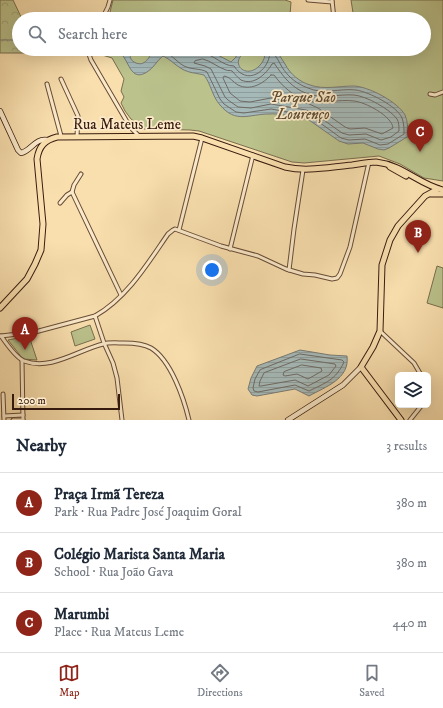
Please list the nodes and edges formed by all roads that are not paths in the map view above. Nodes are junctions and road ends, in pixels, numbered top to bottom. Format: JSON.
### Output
{"nodes":[{"id":1,"x":110,"y":0,"type":"edge"},
{"id":2,"x":308,"y":0,"type":"edge"},
{"id":3,"x":332,"y":1,"type":"edge"},
{"id":4,"x":106,"y":12,"type":"edge"},
{"id":5,"x":333,"y":12,"type":"edge"},
{"id":6,"x":90,"y":56,"type":"edge"},
{"id":7,"x":61,"y":79,"type":"dead end"},
{"id":8,"x":47,"y":84,"type":"dead end"},
{"id":9,"x":443,"y":92,"type":"edge"},
{"id":10,"x":430,"y":94,"type":"dead end"},
{"id":11,"x":0,"y":111,"type":"edge"},
{"id":12,"x":62,"y":136,"type":"junction"},
{"id":13,"x":77,"y":136,"type":"junction"},
{"id":14,"x":139,"y":136,"type":"junction"},
{"id":15,"x":202,"y":138,"type":"junction"},
{"id":16,"x":47,"y":140,"type":"junction"},
{"id":17,"x":253,"y":155,"type":"junction"},
{"id":18,"x":370,"y":162,"type":"junction"},
{"id":19,"x":386,"y":164,"type":"junction"},
{"id":20,"x":303,"y":170,"type":"junction"},
{"id":21,"x":81,"y":174,"type":"dead end"},
{"id":22,"x":441,"y":189,"type":"edge"},
{"id":23,"x":72,"y":192,"type":"junction"},
{"id":24,"x":443,"y":194,"type":"edge"},
{"id":25,"x":426,"y":195,"type":"junction"},
{"id":26,"x":60,"y":203,"type":"dead end"},
{"id":27,"x":179,"y":230,"type":"junction"},
{"id":28,"x":230,"y":249,"type":"junction"},
{"id":29,"x":289,"y":270,"type":"junction"},
{"id":30,"x":121,"y":295,"type":"junction"},
{"id":31,"x":0,"y":308,"type":"edge"},
{"id":32,"x":95,"y":316,"type":"junction"},
{"id":33,"x":380,"y":331,"type":"junction"},
{"id":34,"x":1,"y":336,"type":"edge"},
{"id":35,"x":104,"y":343,"type":"junction"},
{"id":36,"x":22,"y":360,"type":"junction"},
{"id":37,"x":361,"y":367,"type":"junction"},
{"id":38,"x":419,"y":372,"type":"edge"},
{"id":39,"x":3,"y":394,"type":"dead end"},
{"id":40,"x":2,"y":405,"type":"edge"},
{"id":41,"x":420,"y":408,"type":"edge"},
{"id":42,"x":23,"y":415,"type":"junction"},
{"id":43,"x":4,"y":418,"type":"edge"},
{"id":44,"x":13,"y":420,"type":"edge"},
{"id":45,"x":23,"y":420,"type":"edge"},
{"id":46,"x":122,"y":420,"type":"edge"},
{"id":47,"x":189,"y":420,"type":"edge"},
{"id":48,"x":288,"y":420,"type":"edge"},
{"id":49,"x":402,"y":420,"type":"edge"},
{"id":50,"x":410,"y":420,"type":"edge"}],
"edges":[{"from":1,"to":4,"type":"street"},
{"from":2,"to":3,"type":"street"},
{"from":3,"to":5,"type":"street"},
{"from":6,"to":14,"type":"street"},
{"from":7,"to":13,"type":"street"},
{"from":8,"to":12,"type":"street"},
{"from":9,"to":10,"type":"street"},
{"from":11,"to":16,"type":"main road"},
{"from":12,"to":13,"type":"main road","name":"Rua Mateus Leme"},
{"from":12,"to":16,"type":"main road","name":"Rua Mateus Leme"},
{"from":13,"to":14,"type":"main road","name":"Rua Mateus Leme"},
{"from":14,"to":15,"type":"main road","name":"Rua Mateus Leme"},
{"from":15,"to":17,"type":"main road","name":"Rua Mateus Leme"},
{"from":15,"to":27,"type":"street"},
{"from":16,"to":31,"type":"main road"},
{"from":17,"to":20,"type":"main road","name":"Rua Mateus Leme"},
{"from":17,"to":28,"type":"street"},
{"from":18,"to":19,"type":"main road","name":"Rua Mateus Leme"},
{"from":18,"to":20,"type":"main road","name":"Rua Mateus Leme"},
{"from":18,"to":29,"type":"street"},
{"from":19,"to":22,"type":"main road","name":"Rua Mateus Leme"},
{"from":19,"to":25,"type":"main road","name":"Rua Mateus Leme"},
{"from":20,"to":29,"type":"street"},
{"from":21,"to":23,"type":"street"},
{"from":22,"to":25,"type":"main road"},
{"from":23,"to":26,"type":"street"},
{"from":23,"to":30,"type":"street"},
{"from":24,"to":25,"type":"main road"},
{"from":25,"to":33,"type":"main road"},
{"from":27,"to":28,"type":"street"},
{"from":27,"to":30,"type":"street"},
{"from":28,"to":29,"type":"street"},
{"from":30,"to":32,"type":"street"},
{"from":32,"to":34,"type":"street"},
{"from":32,"to":35,"type":"street"},
{"from":33,"to":37,"type":"main road"},
{"from":33,"to":38,"type":"street"},
{"from":34,"to":36,"type":"street"},
{"from":35,"to":36,"type":"street"},
{"from":35,"to":46,"type":"street"},
{"from":35,"to":47,"type":"street"},
{"from":36,"to":42,"type":"street"},
{"from":37,"to":48,"type":"main road"},
{"from":37,"to":49,"type":"main road"},
{"from":39,"to":40,"type":"street"},
{"from":40,"to":43,"type":"street"},
{"from":41,"to":50,"type":"street"},
{"from":42,"to":43,"type":"street"},
{"from":42,"to":45,"type":"street"},
{"from":44,"to":45,"type":"street"}]}
